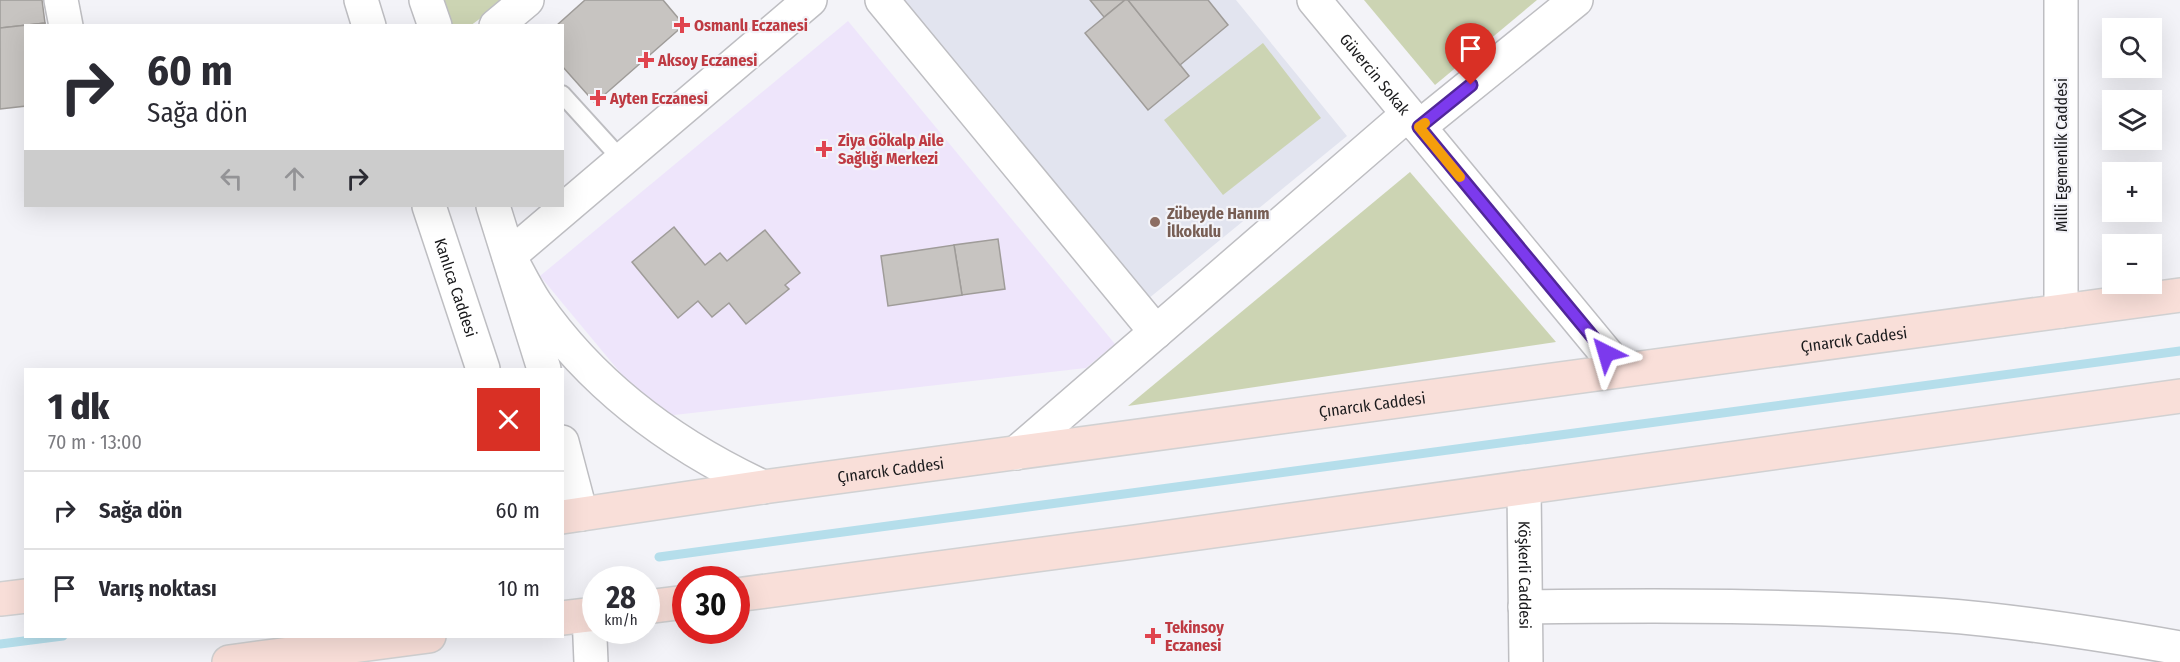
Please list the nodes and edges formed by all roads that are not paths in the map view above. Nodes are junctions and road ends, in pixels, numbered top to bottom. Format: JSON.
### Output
{"nodes":[{"id":1,"x":61,"y":0,"type":"edge"},
{"id":2,"x":361,"y":0,"type":"edge"},
{"id":3,"x":426,"y":0,"type":"edge"},
{"id":4,"x":527,"y":0,"type":"edge"},
{"id":5,"x":810,"y":0,"type":"edge"},
{"id":6,"x":882,"y":0,"type":"edge"},
{"id":7,"x":1314,"y":0,"type":"edge"},
{"id":8,"x":1576,"y":0,"type":"edge"},
{"id":9,"x":2061,"y":0,"type":"edge"},
{"id":10,"x":66,"y":24,"type":"edge"},
{"id":11,"x":368,"y":24,"type":"edge"},
{"id":12,"x":434,"y":24,"type":"edge"},
{"id":13,"x":499,"y":24,"type":"edge"},
{"id":14,"x":564,"y":96,"type":"edge"},
{"id":15,"x":1413,"y":121,"type":"junction"},
{"id":16,"x":622,"y":160,"type":"junction"},
{"id":17,"x":429,"y":207,"type":"edge"},
{"id":18,"x":493,"y":207,"type":"edge"},
{"id":19,"x":509,"y":256,"type":"junction"},
{"id":20,"x":2180,"y":295,"type":"edge"},
{"id":21,"x":2061,"y":310,"type":"junction"},
{"id":22,"x":1156,"y":332,"type":"junction"},
{"id":23,"x":483,"y":368,"type":"edge"},
{"id":24,"x":544,"y":368,"type":"edge"},
{"id":25,"x":1620,"y":370,"type":"junction"},
{"id":26,"x":2180,"y":396,"type":"edge"},
{"id":27,"x":1016,"y":453,"type":"junction"},
{"id":28,"x":564,"y":457,"type":"edge"},
{"id":29,"x":763,"y":487,"type":"junction"},
{"id":30,"x":1524,"y":488,"type":"junction"},
{"id":31,"x":572,"y":516,"type":"edge"},
{"id":32,"x":750,"y":593,"type":"edge"},
{"id":33,"x":24,"y":596,"type":"edge"},
{"id":34,"x":0,"y":599,"type":"edge"},
{"id":35,"x":1525,"y":607,"type":"junction"},
{"id":36,"x":414,"y":638,"type":"edge"},
{"id":37,"x":587,"y":644,"type":"edge"},
{"id":38,"x":2180,"y":648,"type":"edge"},
{"id":39,"x":229,"y":662,"type":"edge"},
{"id":40,"x":591,"y":662,"type":"edge"},
{"id":41,"x":1526,"y":662,"type":"edge"}],
"edges":[{"from":1,"to":10,"type":"street"},
{"from":2,"to":11,"type":"street"},
{"from":3,"to":12,"type":"street"},
{"from":4,"to":13,"type":"street"},
{"from":5,"to":16,"type":"street"},
{"from":6,"to":22,"type":"street"},
{"from":7,"to":15,"type":"street","name":"Güvercin Sokak"},
{"from":8,"to":15,"type":"street"},
{"from":9,"to":21,"type":"street","name":"Milli Egemenlik Caddesi"},
{"from":14,"to":16,"type":"lane"},
{"from":15,"to":22,"type":"street"},
{"from":15,"to":25,"type":"street","name":"Güvercin Sokak"},
{"from":16,"to":19,"type":"street"},
{"from":17,"to":23,"type":"street","name":"Kanlıca Caddesi"},
{"from":18,"to":19,"type":"street"},
{"from":19,"to":24,"type":"street"},
{"from":19,"to":29,"type":"street"},
{"from":20,"to":21,"type":"main road","name":"Çınarcık Caddesi"},
{"from":21,"to":25,"type":"main road","name":"Çınarcık Caddesi"},
{"from":22,"to":27,"type":"street"},
{"from":25,"to":27,"type":"main road","name":"Çınarcık Caddesi"},
{"from":26,"to":30,"type":"main road"},
{"from":27,"to":29,"type":"main road","name":"Çınarcık Caddesi"},
{"from":28,"to":31,"type":"street"},
{"from":29,"to":31,"type":"main road","name":"Çınarcık Caddesi"},
{"from":30,"to":32,"type":"main road"},
{"from":30,"to":35,"type":"street","name":"Köşkerli Caddesi"},
{"from":33,"to":34,"type":"main road"},
{"from":35,"to":38,"type":"street"},
{"from":35,"to":41,"type":"street","name":"Köşkerli Caddesi"},
{"from":36,"to":39,"type":"main road"},
{"from":37,"to":40,"type":"street"}]}
